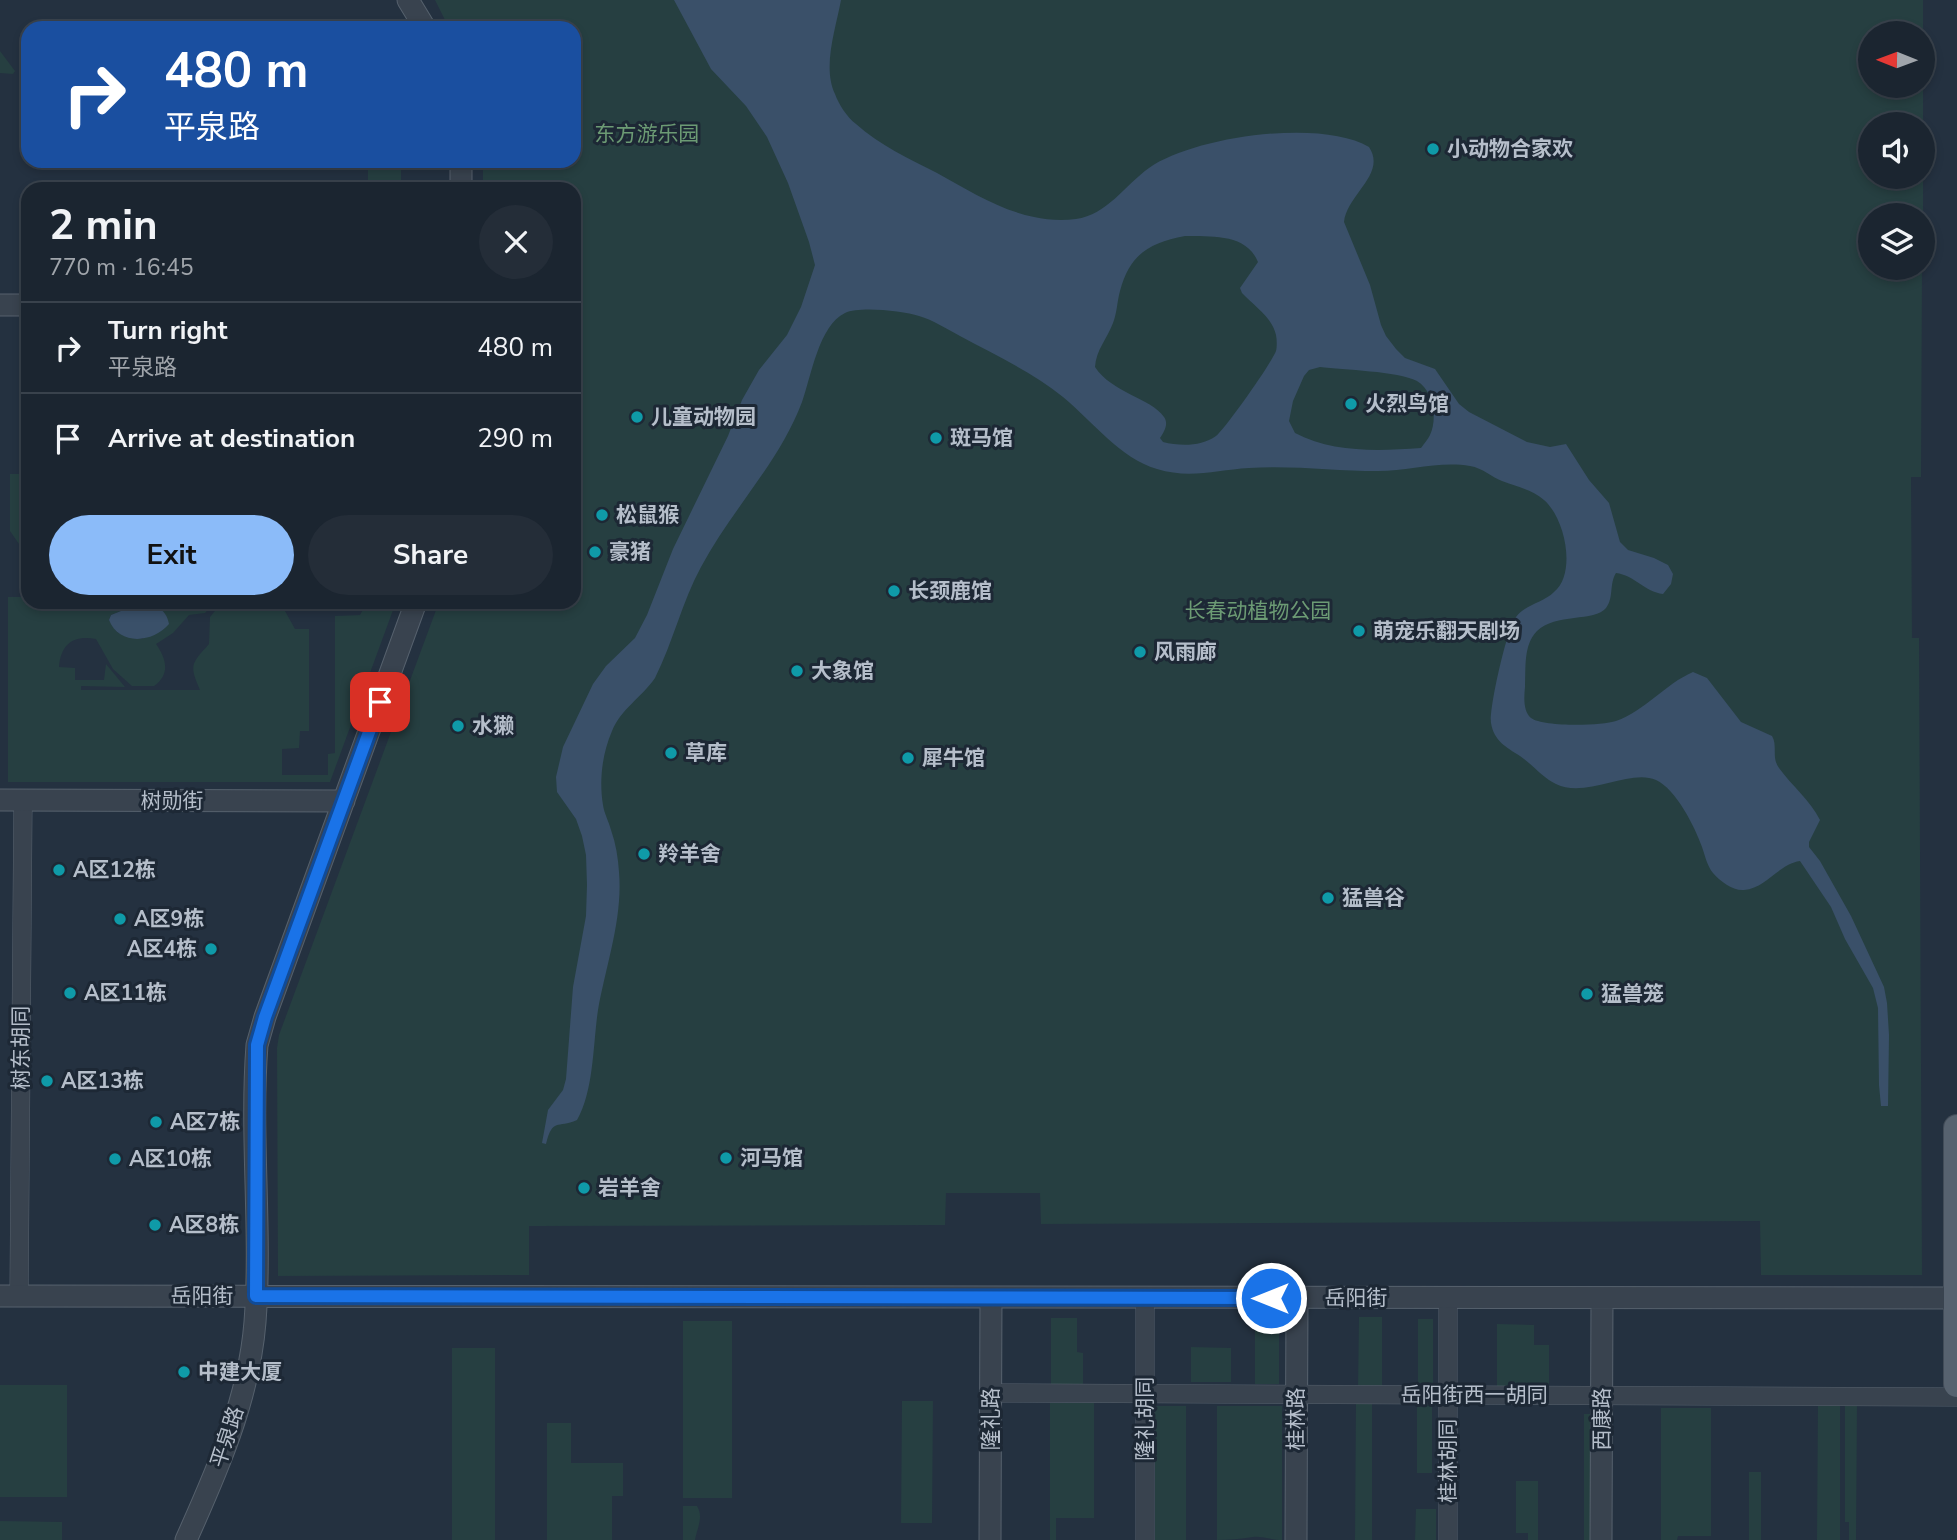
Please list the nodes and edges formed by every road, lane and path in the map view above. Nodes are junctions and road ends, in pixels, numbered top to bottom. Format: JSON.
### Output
{"nodes":[{"id":1,"x":408,"y":0,"type":"edge"},
{"id":2,"x":421,"y":21,"type":"edge"},
{"id":3,"x":0,"y":305,"type":"edge"},
{"id":4,"x":21,"y":305,"type":"edge"},
{"id":5,"x":413,"y":609,"type":"edge"},
{"id":6,"x":0,"y":800,"type":"edge"},
{"id":7,"x":23,"y":800,"type":"junction"},
{"id":8,"x":344,"y":801,"type":"junction"},
{"id":9,"x":1957,"y":1128,"type":"edge"},
{"id":10,"x":9,"y":1296,"type":"edge"},
{"id":11,"x":256,"y":1296,"type":"junction"},
{"id":12,"x":991,"y":1297,"type":"junction"},
{"id":13,"x":1145,"y":1298,"type":"junction"},
{"id":14,"x":1297,"y":1298,"type":"junction"},
{"id":15,"x":1448,"y":1298,"type":"junction"},
{"id":16,"x":1602,"y":1298,"type":"junction"},
{"id":17,"x":1957,"y":1298,"type":"edge"},
{"id":18,"x":1957,"y":1384,"type":"edge"},
{"id":19,"x":991,"y":1393,"type":"junction"},
{"id":20,"x":1145,"y":1393,"type":"junction"},
{"id":21,"x":1296,"y":1394,"type":"junction"},
{"id":22,"x":1448,"y":1394,"type":"junction"},
{"id":23,"x":1602,"y":1395,"type":"junction"},
{"id":24,"x":1957,"y":1397,"type":"edge"},
{"id":25,"x":186,"y":1540,"type":"edge"},
{"id":26,"x":990,"y":1540,"type":"edge"},
{"id":27,"x":1145,"y":1540,"type":"edge"},
{"id":28,"x":1296,"y":1540,"type":"edge"},
{"id":29,"x":1448,"y":1540,"type":"edge"},
{"id":30,"x":1601,"y":1540,"type":"edge"}],
"edges":[{"from":1,"to":2,"type":"street"},
{"from":3,"to":4,"type":"street"},
{"from":5,"to":8,"type":"street","name":"平泉路"},
{"from":6,"to":7,"type":"street","name":"树勋街"},
{"from":7,"to":8,"type":"street","name":"树勋街"},
{"from":7,"to":10,"type":"street","name":"树东胡同"},
{"from":8,"to":11,"type":"street","name":"平泉路"},
{"from":9,"to":17,"type":"main road"},
{"from":10,"to":11,"type":"street","name":"岳阳街"},
{"from":11,"to":12,"type":"street","name":"岳阳街"},
{"from":11,"to":25,"type":"street","name":"平泉路"},
{"from":12,"to":13,"type":"street","name":"岳阳街"},
{"from":12,"to":19,"type":"street","name":"隆礼路"},
{"from":13,"to":14,"type":"street","name":"岳阳街"},
{"from":13,"to":20,"type":"street","name":"隆礼胡同"},
{"from":14,"to":15,"type":"street","name":"岳阳街"},
{"from":14,"to":21,"type":"street","name":"桂林路"},
{"from":15,"to":16,"type":"street","name":"岳阳街"},
{"from":15,"to":22,"type":"street","name":"桂林胡同"},
{"from":16,"to":17,"type":"street","name":"岳阳街"},
{"from":16,"to":23,"type":"street","name":"西康路"},
{"from":17,"to":18,"type":"main road"},
{"from":19,"to":20,"type":"street","name":"岳阳街西一胡同"},
{"from":19,"to":26,"type":"street","name":"隆礼路"},
{"from":20,"to":21,"type":"street","name":"岳阳街西一胡同"},
{"from":20,"to":27,"type":"street","name":"隆礼胡同"},
{"from":21,"to":22,"type":"street","name":"岳阳街西一胡同"},
{"from":21,"to":28,"type":"street","name":"桂林路"},
{"from":22,"to":23,"type":"street","name":"岳阳街西一胡同"},
{"from":22,"to":29,"type":"street","name":"桂林胡同"},
{"from":23,"to":24,"type":"street","name":"岳阳街西一胡同"},
{"from":23,"to":30,"type":"street","name":"西康路"}]}
